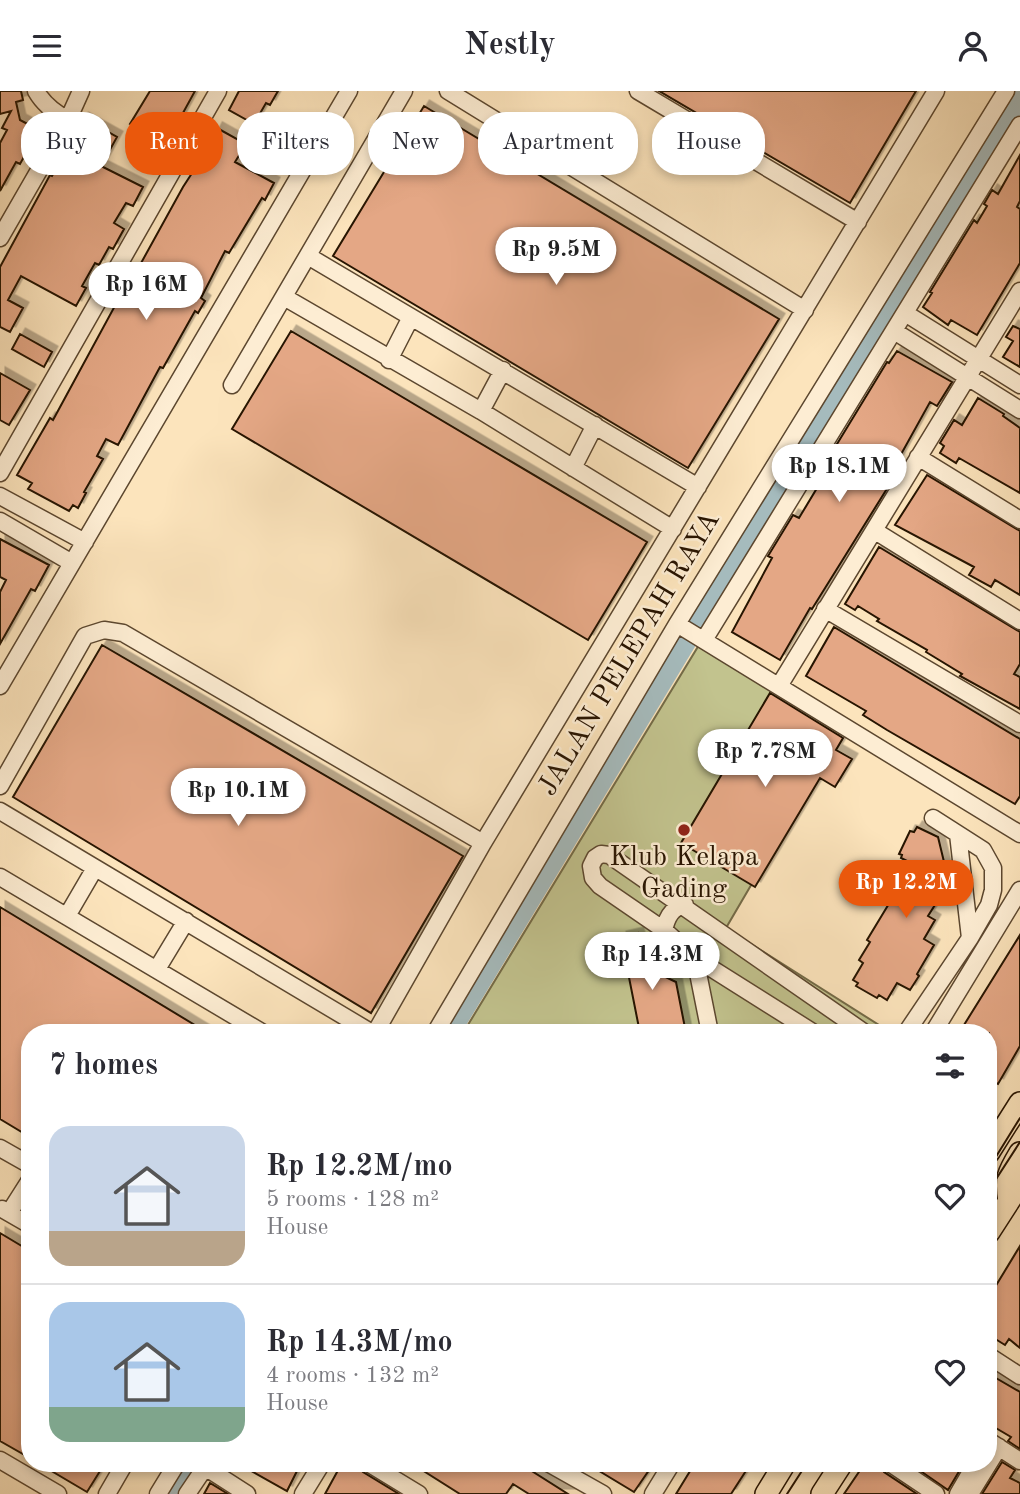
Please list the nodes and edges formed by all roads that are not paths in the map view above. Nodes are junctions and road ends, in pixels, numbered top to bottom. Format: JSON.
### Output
{"nodes":[{"id":1,"x":36,"y":91,"type":"edge"},
{"id":2,"x":80,"y":91,"type":"edge"},
{"id":3,"x":218,"y":91,"type":"edge"},
{"id":4,"x":349,"y":91,"type":"edge"},
{"id":5,"x":404,"y":91,"type":"edge"},
{"id":6,"x":448,"y":91,"type":"edge"},
{"id":7,"x":638,"y":91,"type":"edge"},
{"id":8,"x":936,"y":91,"type":"edge"},
{"id":9,"x":1006,"y":91,"type":"edge"},
{"id":10,"x":54,"y":112,"type":"edge"},
{"id":11,"x":71,"y":112,"type":"edge"},
{"id":12,"x":1020,"y":125,"type":"edge"},
{"id":13,"x":36,"y":175,"type":"edge"},
{"id":14,"x":858,"y":222,"type":"junction"},
{"id":15,"x":0,"y":238,"type":"edge"},
{"id":16,"x":308,"y":256,"type":"junction"},
{"id":17,"x":1020,"y":291,"type":"edge"},
{"id":18,"x":284,"y":296,"type":"junction"},
{"id":19,"x":804,"y":310,"type":"junction"},
{"id":20,"x":905,"y":313,"type":"junction"},
{"id":21,"x":411,"y":317,"type":"junction"},
{"id":22,"x":894,"y":331,"type":"junction"},
{"id":23,"x":978,"y":359,"type":"junction"},
{"id":24,"x":389,"y":360,"type":"junction"},
{"id":25,"x":503,"y":370,"type":"junction"},
{"id":26,"x":967,"y":376,"type":"junction"},
{"id":27,"x":232,"y":385,"type":"dead end"},
{"id":28,"x":1020,"y":386,"type":"edge"},
{"id":29,"x":1020,"y":410,"type":"edge"},
{"id":30,"x":481,"y":411,"type":"junction"},
{"id":31,"x":595,"y":425,"type":"junction"},
{"id":32,"x":918,"y":457,"type":"junction"},
{"id":33,"x":573,"y":468,"type":"junction"},
{"id":34,"x":0,"y":473,"type":"edge"},
{"id":35,"x":698,"y":487,"type":"junction"},
{"id":36,"x":0,"y":496,"type":"edge"},
{"id":37,"x":1020,"y":520,"type":"edge"},
{"id":38,"x":0,"y":521,"type":"edge"},
{"id":39,"x":673,"y":529,"type":"junction"},
{"id":40,"x":874,"y":531,"type":"junction"},
{"id":41,"x":85,"y":543,"type":"junction"},
{"id":42,"x":72,"y":563,"type":"junction"},
{"id":43,"x":825,"y":610,"type":"junction"},
{"id":44,"x":1020,"y":621,"type":"edge"},
{"id":45,"x":677,"y":624,"type":"junction"},
{"id":46,"x":699,"y":637,"type":"junction"},
{"id":47,"x":0,"y":686,"type":"edge"},
{"id":48,"x":779,"y":686,"type":"junction"},
{"id":49,"x":1020,"y":724,"type":"edge"},
{"id":50,"x":0,"y":786,"type":"edge"},
{"id":51,"x":0,"y":811,"type":"edge"},
{"id":52,"x":933,"y":818,"type":"dead end"},
{"id":53,"x":958,"y":834,"type":"junction"},
{"id":54,"x":1020,"y":834,"type":"edge"},
{"id":55,"x":483,"y":843,"type":"junction"},
{"id":56,"x":95,"y":868,"type":"junction"},
{"id":57,"x":0,"y":877,"type":"edge"},
{"id":58,"x":1020,"y":890,"type":"edge"},
{"id":59,"x":685,"y":905,"type":"junction"},
{"id":60,"x":66,"y":916,"type":"junction"},
{"id":61,"x":186,"y":921,"type":"junction"},
{"id":62,"x":664,"y":930,"type":"junction"},
{"id":63,"x":970,"y":937,"type":"junction"},
{"id":64,"x":695,"y":958,"type":"junction"},
{"id":65,"x":157,"y":969,"type":"junction"},
{"id":66,"x":248,"y":1024,"type":"edge"},
{"id":67,"x":358,"y":1024,"type":"edge"},
{"id":68,"x":378,"y":1024,"type":"edge"},
{"id":69,"x":440,"y":1024,"type":"edge"},
{"id":70,"x":708,"y":1024,"type":"edge"},
{"id":71,"x":800,"y":1024,"type":"edge"},
{"id":72,"x":852,"y":1024,"type":"edge"},
{"id":73,"x":912,"y":1024,"type":"edge"},
{"id":74,"x":938,"y":1024,"type":"edge"},
{"id":75,"x":1009,"y":1120,"type":"edge"},
{"id":76,"x":997,"y":1139,"type":"edge"},
{"id":77,"x":0,"y":1147,"type":"edge"},
{"id":78,"x":1020,"y":1153,"type":"edge"},
{"id":79,"x":21,"y":1160,"type":"edge"},
{"id":80,"x":997,"y":1165,"type":"edge"},
{"id":81,"x":1012,"y":1186,"type":"edge"},
{"id":82,"x":21,"y":1191,"type":"edge"},
{"id":83,"x":4,"y":1211,"type":"edge"},
{"id":84,"x":997,"y":1216,"type":"edge"},
{"id":85,"x":21,"y":1220,"type":"edge"},
{"id":86,"x":997,"y":1361,"type":"edge"},
{"id":87,"x":1020,"y":1376,"type":"edge"},
{"id":88,"x":997,"y":1446,"type":"edge"},
{"id":89,"x":0,"y":1460,"type":"edge"},
{"id":90,"x":1020,"y":1461,"type":"edge"},
{"id":91,"x":120,"y":1472,"type":"edge"},
{"id":92,"x":171,"y":1472,"type":"edge"},
{"id":93,"x":202,"y":1472,"type":"edge"},
{"id":94,"x":217,"y":1472,"type":"edge"},
{"id":95,"x":316,"y":1472,"type":"edge"},
{"id":96,"x":383,"y":1472,"type":"edge"},
{"id":97,"x":564,"y":1472,"type":"edge"},
{"id":98,"x":667,"y":1472,"type":"edge"},
{"id":99,"x":780,"y":1472,"type":"edge"},
{"id":100,"x":836,"y":1472,"type":"edge"},
{"id":101,"x":903,"y":1472,"type":"edge"},
{"id":102,"x":971,"y":1472,"type":"edge"},
{"id":103,"x":981,"y":1472,"type":"edge"},
{"id":104,"x":58,"y":1494,"type":"edge"},
{"id":105,"x":107,"y":1494,"type":"edge"},
{"id":106,"x":158,"y":1494,"type":"edge"},
{"id":107,"x":187,"y":1494,"type":"edge"},
{"id":108,"x":247,"y":1494,"type":"edge"},
{"id":109,"x":303,"y":1494,"type":"edge"},
{"id":110,"x":419,"y":1494,"type":"edge"},
{"id":111,"x":603,"y":1494,"type":"edge"},
{"id":112,"x":653,"y":1494,"type":"edge"},
{"id":113,"x":766,"y":1494,"type":"edge"},
{"id":114,"x":822,"y":1494,"type":"edge"},
{"id":115,"x":936,"y":1494,"type":"edge"},
{"id":116,"x":958,"y":1494,"type":"edge"},
{"id":117,"x":970,"y":1494,"type":"edge"}],
"edges":[{"from":1,"to":10,"type":"street"},
{"from":2,"to":11,"type":"street"},
{"from":3,"to":34,"type":"street"},
{"from":4,"to":41,"type":"street"},
{"from":5,"to":16,"type":"street"},
{"from":6,"to":19,"type":"street"},
{"from":7,"to":14,"type":"street"},
{"from":8,"to":14,"type":"street"},
{"from":9,"to":45,"type":"street","name":"JALAN PELEPAH RAYA"},
{"from":12,"to":20,"type":"street","name":"JALAN PELEPAH RAYA"},
{"from":13,"to":15,"type":"street"},
{"from":14,"to":19,"type":"street"},
{"from":16,"to":18,"type":"street"},
{"from":16,"to":21,"type":"street"},
{"from":17,"to":23,"type":"street"},
{"from":18,"to":24,"type":"street"},
{"from":18,"to":27,"type":"street"},
{"from":19,"to":35,"type":"street"},
{"from":20,"to":22,"type":"street","name":"JALAN PELEPAH RAYA"},
{"from":20,"to":23,"type":"street"},
{"from":21,"to":24,"type":"street"},
{"from":21,"to":25,"type":"street"},
{"from":22,"to":26,"type":"street"},
{"from":22,"to":46,"type":"street","name":"JALAN PELEPAH RAYA"},
{"from":23,"to":26,"type":"street"},
{"from":23,"to":28,"type":"street"},
{"from":24,"to":30,"type":"street"},
{"from":25,"to":30,"type":"street"},
{"from":25,"to":31,"type":"street"},
{"from":26,"to":29,"type":"street"},
{"from":26,"to":32,"type":"street"},
{"from":30,"to":33,"type":"street"},
{"from":31,"to":33,"type":"street"},
{"from":31,"to":35,"type":"street"},
{"from":32,"to":37,"type":"street"},
{"from":32,"to":40,"type":"street"},
{"from":33,"to":39,"type":"street"},
{"from":35,"to":39,"type":"street"},
{"from":36,"to":41,"type":"street"},
{"from":38,"to":42,"type":"street"},
{"from":39,"to":55,"type":"street"},
{"from":40,"to":43,"type":"street"},
{"from":40,"to":44,"type":"street"},
{"from":41,"to":42,"type":"street"},
{"from":42,"to":47,"type":"street"},
{"from":43,"to":48,"type":"street"},
{"from":43,"to":49,"type":"street"},
{"from":45,"to":46,"type":"street"},
{"from":45,"to":69,"type":"street","name":"JALAN PELEPAH RAYA"},
{"from":46,"to":48,"type":"street"},
{"from":48,"to":54,"type":"street"},
{"from":50,"to":55,"type":"street"},
{"from":51,"to":56,"type":"street"},
{"from":52,"to":53,"type":"street"},
{"from":53,"to":63,"type":"street"},
{"from":53,"to":63,"type":"street"},
{"from":55,"to":68,"type":"street"},
{"from":56,"to":60,"type":"street"},
{"from":56,"to":61,"type":"street"},
{"from":57,"to":60,"type":"street"},
{"from":58,"to":74,"type":"street"},
{"from":59,"to":62,"type":"street"},
{"from":59,"to":62,"type":"street"},
{"from":59,"to":72,"type":"street"},
{"from":60,"to":65,"type":"street"},
{"from":61,"to":65,"type":"street"},
{"from":61,"to":67,"type":"street"},
{"from":62,"to":64,"type":"street"},
{"from":63,"to":73,"type":"street"},
{"from":64,"to":70,"type":"street"},
{"from":64,"to":71,"type":"street"},
{"from":65,"to":66,"type":"street"},
{"from":75,"to":76,"type":"main road"},
{"from":77,"to":79,"type":"street"},
{"from":78,"to":81,"type":"main road"},
{"from":80,"to":81,"type":"main road"},
{"from":81,"to":84,"type":"main road"},
{"from":82,"to":83,"type":"street"},
{"from":83,"to":85,"type":"street"},
{"from":86,"to":87,"type":"street"},
{"from":88,"to":90,"type":"street"},
{"from":89,"to":104,"type":"street"},
{"from":91,"to":105,"type":"street"},
{"from":92,"to":106,"type":"street"},
{"from":93,"to":107,"type":"street"},
{"from":94,"to":108,"type":"street"},
{"from":95,"to":109,"type":"street"},
{"from":96,"to":110,"type":"street"},
{"from":97,"to":111,"type":"street"},
{"from":98,"to":112,"type":"street"},
{"from":99,"to":113,"type":"main road"},
{"from":100,"to":114,"type":"main road"},
{"from":101,"to":115,"type":"street"},
{"from":102,"to":116,"type":"street"},
{"from":103,"to":117,"type":"street"}]}
